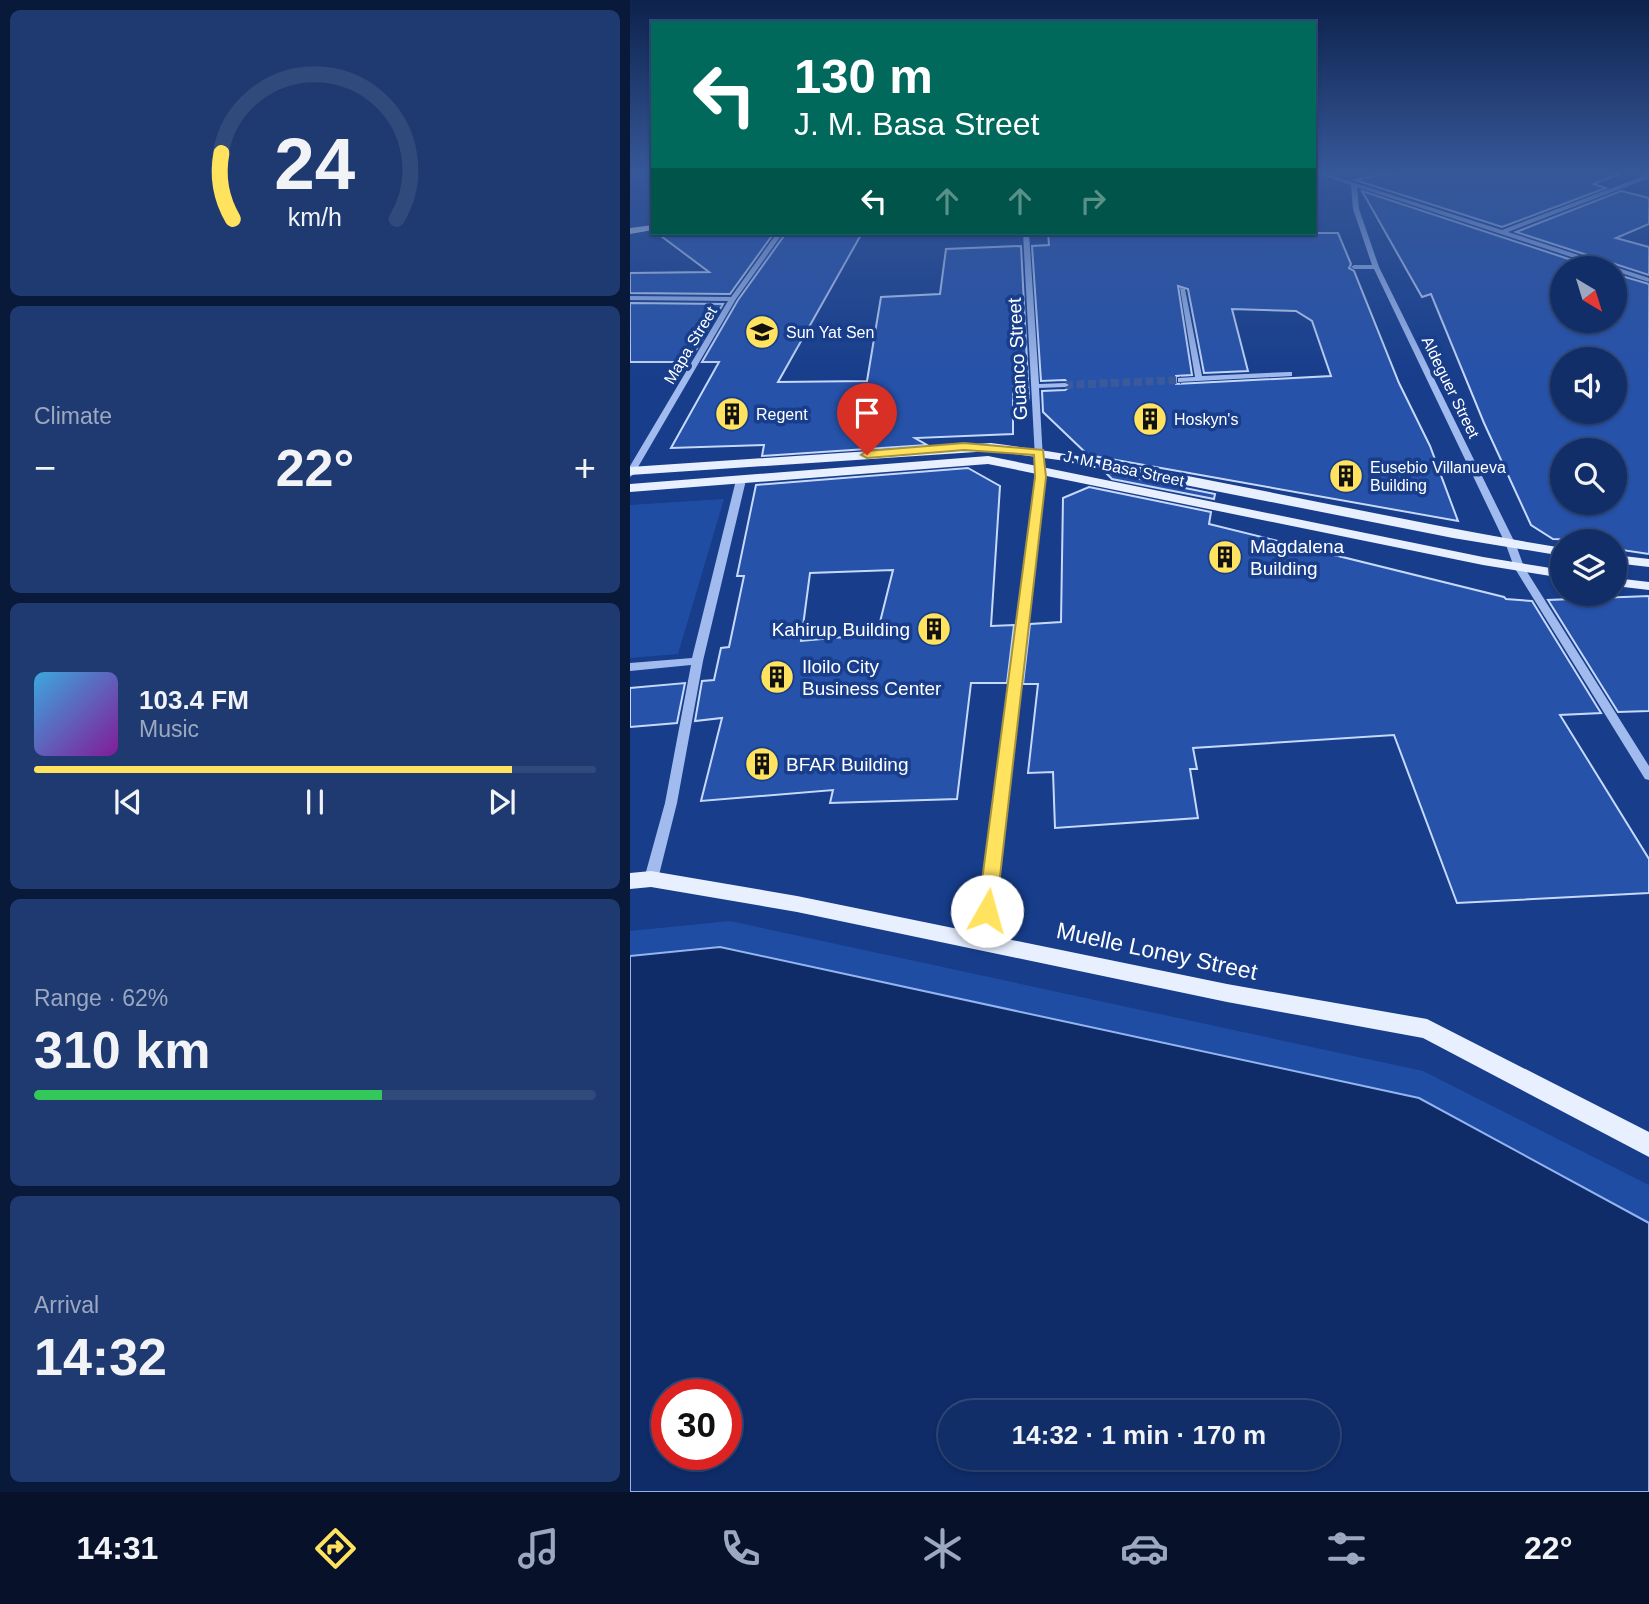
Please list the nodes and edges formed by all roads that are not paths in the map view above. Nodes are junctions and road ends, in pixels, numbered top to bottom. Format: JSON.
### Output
{"nodes":[{"id":1,"x":774,"y":242,"type":"edge"},
{"id":2,"x":1027,"y":242,"type":"edge"},
{"id":3,"x":1367,"y":242,"type":"edge"},
{"id":4,"x":1533,"y":242,"type":"edge"},
{"id":5,"x":1577,"y":256,"type":"edge"},
{"id":6,"x":1353,"y":265,"type":"dead end"},
{"id":7,"x":1375,"y":265,"type":"junction"},
{"id":8,"x":1628,"y":273,"type":"edge"},
{"id":9,"x":1649,"y":280,"type":"edge"},
{"id":10,"x":1182,"y":289,"type":"dead end"},
{"id":11,"x":630,"y":298,"type":"edge"},
{"id":12,"x":733,"y":299,"type":"junction"},
{"id":13,"x":1289,"y":374,"type":"dead end"},
{"id":14,"x":1199,"y":379,"type":"junction"},
{"id":15,"x":1181,"y":380,"type":"tunnel mouth"},
{"id":16,"x":1065,"y":385,"type":"tunnel mouth"},
{"id":17,"x":1037,"y":386,"type":"junction"},
{"id":18,"x":1039,"y":453,"type":"junction"},
{"id":19,"x":1041,"y":469,"type":"junction"},
{"id":20,"x":631,"y":472,"type":"edge"},
{"id":21,"x":741,"y":480,"type":"junction"},
{"id":22,"x":630,"y":488,"type":"edge"},
{"id":23,"x":1511,"y":545,"type":"junction"},
{"id":24,"x":1550,"y":550,"type":"edge"},
{"id":25,"x":1627,"y":560,"type":"edge"},
{"id":26,"x":1649,"y":563,"type":"edge"},
{"id":27,"x":1519,"y":568,"type":"junction"},
{"id":28,"x":1550,"y":572,"type":"edge"},
{"id":29,"x":1627,"y":583,"type":"edge"},
{"id":30,"x":1649,"y":586,"type":"edge"},
{"id":31,"x":697,"y":662,"type":"junction"},
{"id":32,"x":630,"y":667,"type":"edge"},
{"id":33,"x":1649,"y":776,"type":"edge"},
{"id":34,"x":641,"y":880,"type":"edge"},
{"id":35,"x":983,"y":941,"type":"junction"},
{"id":36,"x":1649,"y":1144,"type":"edge"}],
"edges":[{"from":1,"to":12,"type":"street","name":"Mapa Street"},
{"from":2,"to":17,"type":"street","name":"Guanco Street"},
{"from":3,"to":7,"type":"street","name":"Aldeguer Street"},
{"from":4,"to":5,"type":"street"},
{"from":6,"to":7,"type":"street"},
{"from":7,"to":23,"type":"street","name":"Aldeguer Street"},
{"from":8,"to":9,"type":"street"},
{"from":10,"to":14,"type":"street"},
{"from":11,"to":12,"type":"street"},
{"from":12,"to":20,"type":"street","name":"Mapa Street"},
{"from":13,"to":14,"type":"street"},
{"from":14,"to":15,"type":"street"},
{"from":16,"to":17,"type":"street"},
{"from":17,"to":18,"type":"street","name":"Guanco Street"},
{"from":18,"to":19,"type":"street","name":"Guanco Street"},
{"from":18,"to":20,"type":"main road","name":"J. M. Basa Street"},
{"from":18,"to":23,"type":"main road","name":"J. M. Basa Street"},
{"from":19,"to":21,"type":"main road","name":"J. M. Basa Street"},
{"from":19,"to":27,"type":"main road","name":"J. M. Basa Street"},
{"from":19,"to":35,"type":"street","name":"Guanco Street"},
{"from":21,"to":22,"type":"main road","name":"J. M. Basa Street"},
{"from":21,"to":31,"type":"street"},
{"from":23,"to":24,"type":"main road","name":"J. M. Basa Street"},
{"from":23,"to":27,"type":"street","name":"Aldeguer Street"},
{"from":25,"to":26,"type":"main road"},
{"from":27,"to":28,"type":"main road","name":"J. M. Basa Street"},
{"from":27,"to":33,"type":"street","name":"Aldeguer Street"},
{"from":29,"to":30,"type":"main road"},
{"from":31,"to":32,"type":"street"},
{"from":31,"to":34,"type":"street"},
{"from":34,"to":35,"type":"main road","name":"Muelle Loney Street"},
{"from":35,"to":36,"type":"main road","name":"Muelle Loney Street"}]}
